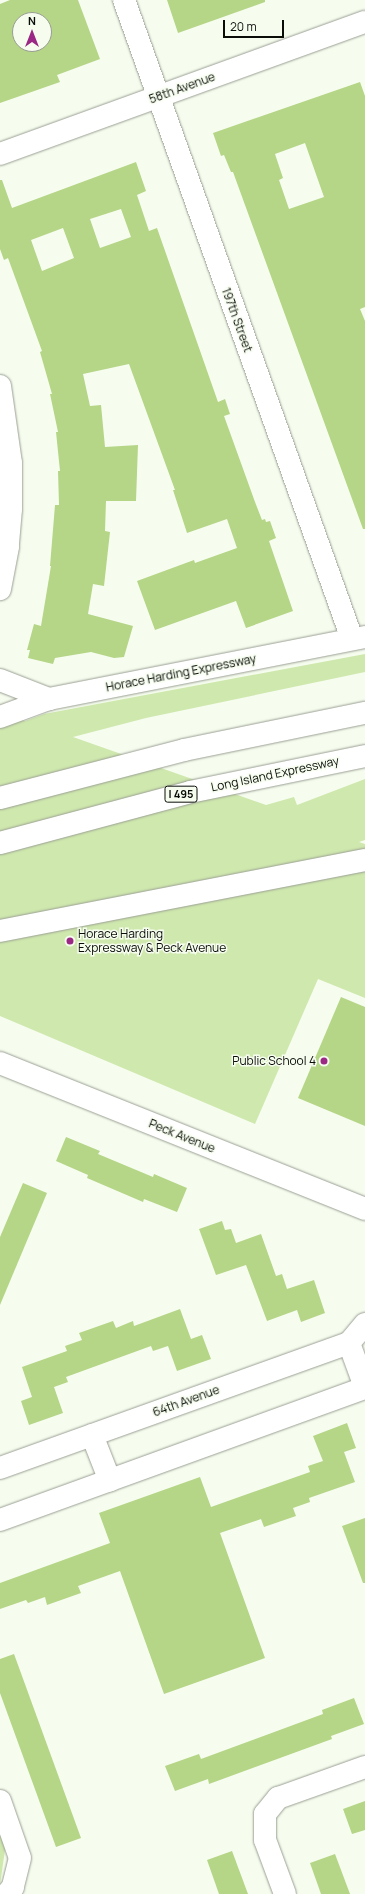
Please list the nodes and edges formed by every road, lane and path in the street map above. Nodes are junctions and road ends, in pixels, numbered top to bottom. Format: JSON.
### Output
{"nodes":[{"id":1,"x":124,"y":0,"type":"edge"},
{"id":2,"x":365,"y":22,"type":"edge"},
{"id":3,"x":157,"y":96,"type":"junction"},
{"id":4,"x":0,"y":154,"type":"edge"},
{"id":5,"x":0,"y":386,"type":"edge"},
{"id":6,"x":0,"y":588,"type":"edge"},
{"id":7,"x":358,"y":638,"type":"edge"},
{"id":8,"x":0,"y":680,"type":"edge"},
{"id":9,"x":49,"y":699,"type":"junction"},
{"id":10,"x":365,"y":713,"type":"edge"},
{"id":11,"x":0,"y":717,"type":"edge"},
{"id":12,"x":365,"y":756,"type":"edge"},
{"id":13,"x":0,"y":798,"type":"edge"},
{"id":14,"x":0,"y":843,"type":"edge"},
{"id":15,"x":365,"y":860,"type":"edge"},
{"id":16,"x":0,"y":930,"type":"edge"},
{"id":17,"x":0,"y":1063,"type":"edge"},
{"id":18,"x":365,"y":1210,"type":"edge"},
{"id":19,"x":365,"y":1324,"type":"edge"},
{"id":20,"x":349,"y":1343,"type":"junction"},
{"id":21,"x":365,"y":1387,"type":"edge"},
{"id":22,"x":92,"y":1435,"type":"junction"},
{"id":23,"x":0,"y":1468,"type":"edge"},
{"id":24,"x":110,"y":1481,"type":"junction"},
{"id":25,"x":0,"y":1520,"type":"edge"},
{"id":26,"x":365,"y":1767,"type":"edge"},
{"id":27,"x":0,"y":1801,"type":"edge"},
{"id":28,"x":7,"y":1894,"type":"edge"},
{"id":29,"x":285,"y":1894,"type":"edge"}],
"edges":[{"from":1,"to":3,"type":"main road","name":"197th Street"},
{"from":2,"to":3,"type":"main road","name":"58th Avenue"},
{"from":3,"to":4,"type":"main road","name":"58th Avenue"},
{"from":3,"to":7,"type":"main road","name":"197th Street"},
{"from":5,"to":6,"type":"main road"},
{"from":7,"to":9,"type":"main road","name":"Horace Harding Expressway"},
{"from":8,"to":9,"type":"main road"},
{"from":9,"to":11,"type":"main road","name":"Horace Harding Expressway"},
{"from":10,"to":13,"type":"main road"},
{"from":12,"to":14,"type":"main road","name":"Long Island Expressway","number":"I 495"},
{"from":15,"to":16,"type":"main road"},
{"from":17,"to":18,"type":"main road","name":"Peck Avenue"},
{"from":19,"to":20,"type":"main road"},
{"from":20,"to":21,"type":"main road"},
{"from":20,"to":22,"type":"main road","name":"64th Avenue"},
{"from":21,"to":24,"type":"main road"},
{"from":22,"to":23,"type":"main road","name":"64th Avenue"},
{"from":22,"to":24,"type":"main road"},
{"from":24,"to":25,"type":"main road"},
{"from":26,"to":29,"type":"main road"},
{"from":27,"to":28,"type":"main road"}]}
